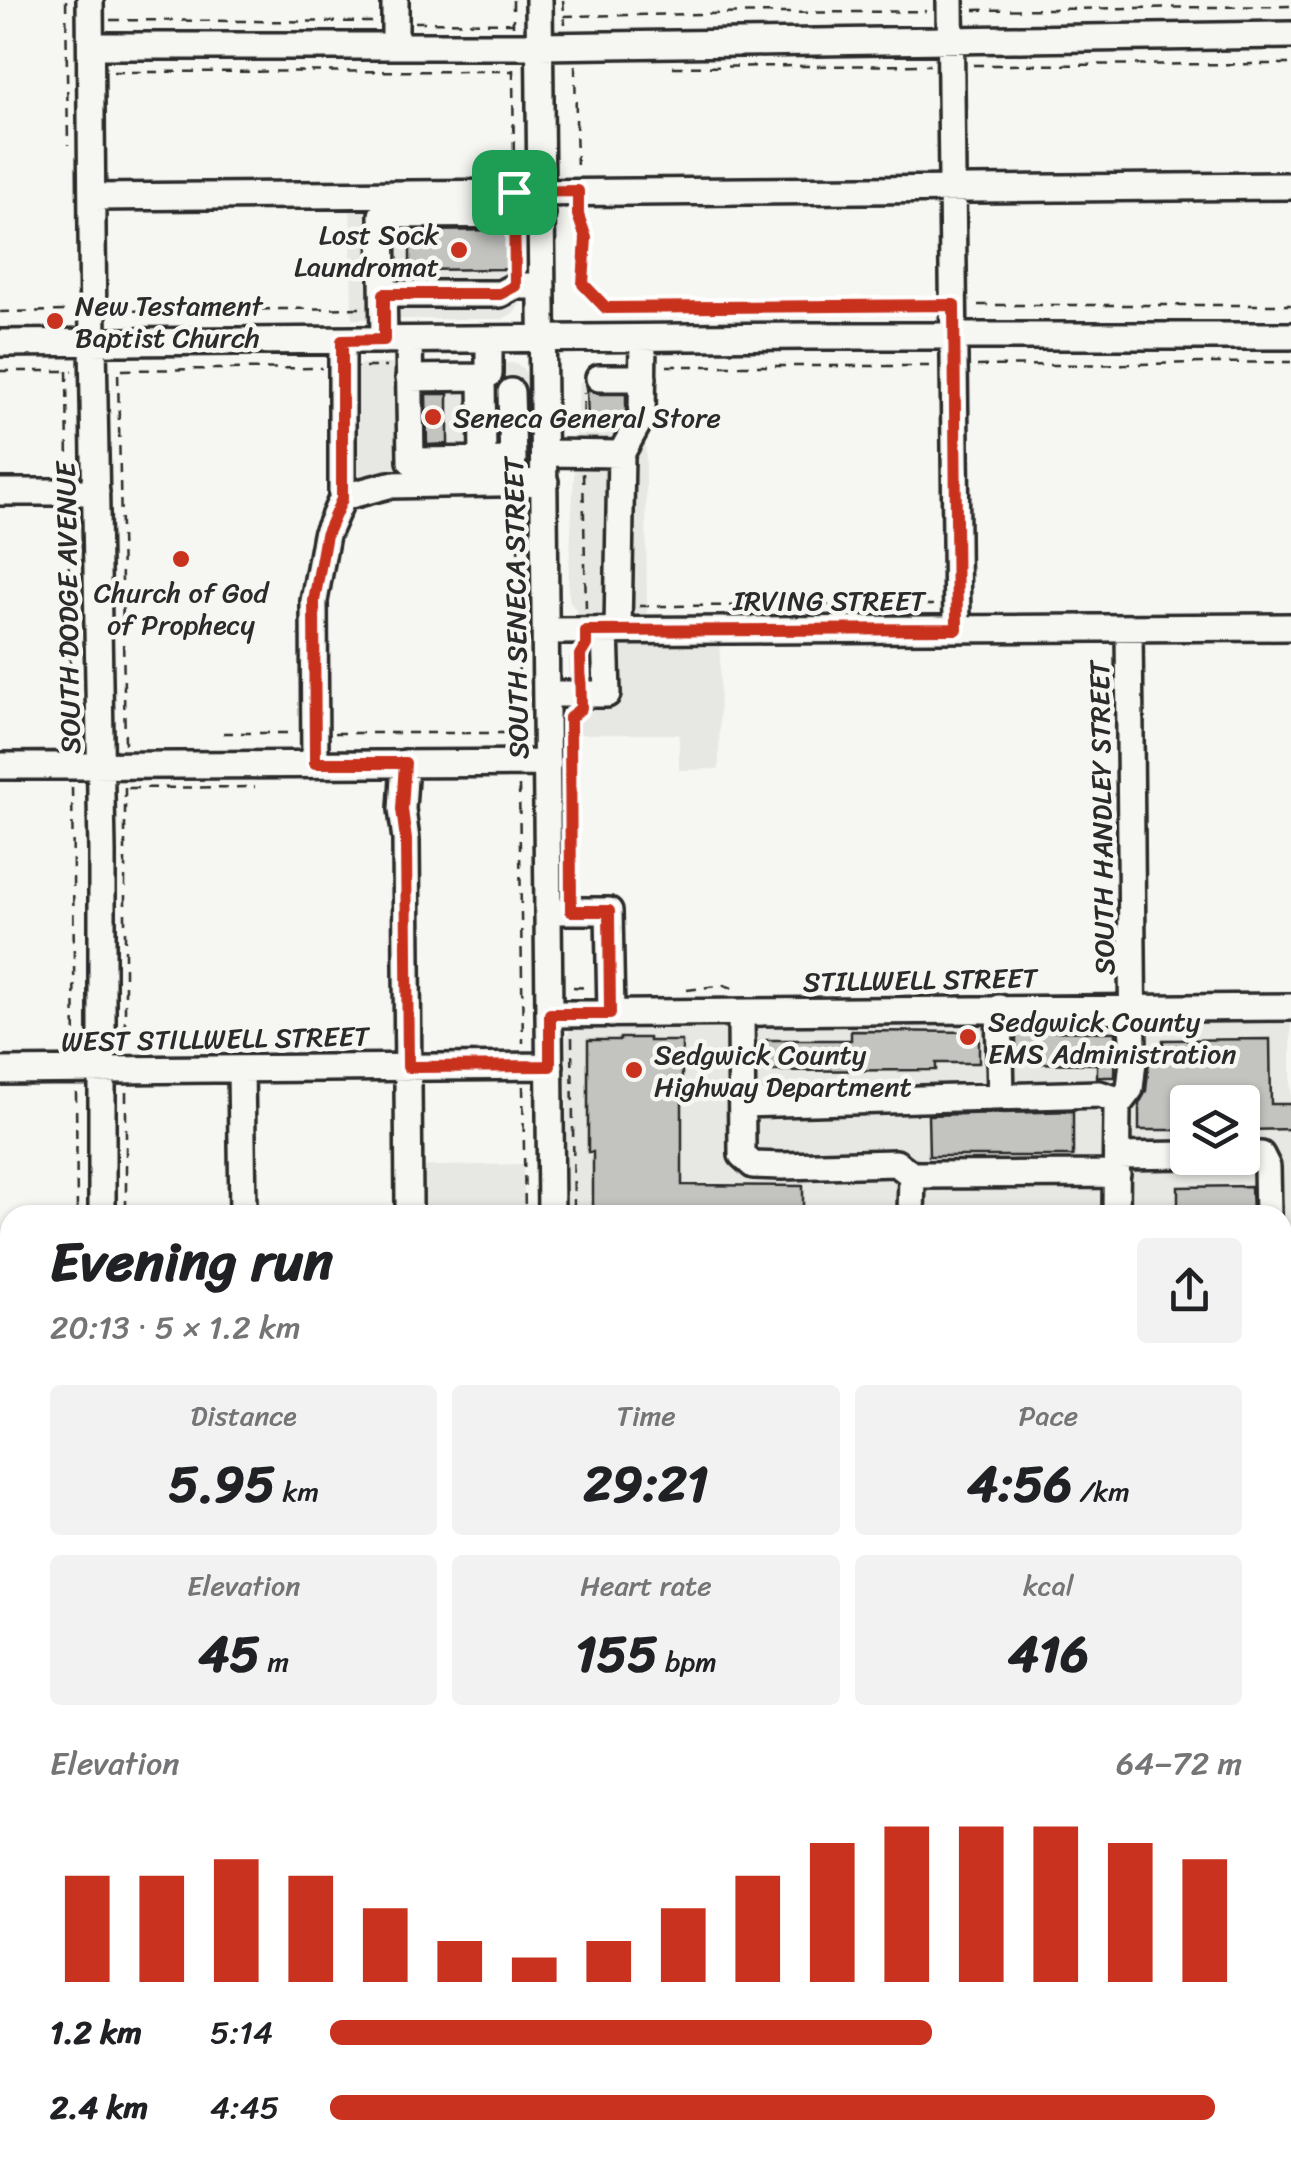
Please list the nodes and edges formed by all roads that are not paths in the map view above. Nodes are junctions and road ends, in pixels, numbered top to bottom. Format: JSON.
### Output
{"nodes":[{"id":1,"x":539,"y":0,"type":"edge"},
{"id":2,"x":950,"y":5,"type":"edge"},
{"id":3,"x":97,"y":10,"type":"edge"},
{"id":4,"x":395,"y":22,"type":"edge"},
{"id":5,"x":1291,"y":35,"type":"edge"},
{"id":6,"x":951,"y":39,"type":"junction"},
{"id":7,"x":91,"y":46,"type":"junction"},
{"id":8,"x":540,"y":46,"type":"junction"},
{"id":9,"x":1291,"y":186,"type":"edge"},
{"id":10,"x":953,"y":188,"type":"junction"},
{"id":11,"x":92,"y":197,"type":"junction"},
{"id":12,"x":514,"y":203,"type":"junction"},
{"id":13,"x":542,"y":203,"type":"junction"},
{"id":14,"x":542,"y":286,"type":"junction"},
{"id":15,"x":384,"y":301,"type":"junction"},
{"id":16,"x":1291,"y":336,"type":"edge"},
{"id":17,"x":955,"y":337,"type":"junction"},
{"id":18,"x":643,"y":338,"type":"junction"},
{"id":19,"x":543,"y":339,"type":"junction"},
{"id":20,"x":397,"y":340,"type":"junction"},
{"id":21,"x":489,"y":340,"type":"junction"},
{"id":22,"x":342,"y":341,"type":"junction"},
{"id":23,"x":93,"y":343,"type":"junction"},
{"id":24,"x":0,"y":344,"type":"edge"},
{"id":25,"x":643,"y":372,"type":"junction"},
{"id":26,"x":409,"y":378,"type":"junction"},
{"id":27,"x":594,"y":381,"type":"road end"},
{"id":28,"x":482,"y":385,"type":"junction"},
{"id":29,"x":544,"y":391,"type":"junction"},
{"id":30,"x":512,"y":392,"type":"junction"},
{"id":31,"x":545,"y":448,"type":"junction"},
{"id":32,"x":620,"y":454,"type":"junction"},
{"id":33,"x":501,"y":461,"type":"junction"},
{"id":34,"x":545,"y":482,"type":"junction"},
{"id":35,"x":0,"y":492,"type":"edge"},
{"id":36,"x":96,"y":492,"type":"junction"},
{"id":37,"x":342,"y":499,"type":"junction"},
{"id":38,"x":607,"y":625,"type":"junction"},
{"id":39,"x":1291,"y":627,"type":"edge"},
{"id":40,"x":1130,"y":628,"type":"junction"},
{"id":41,"x":957,"y":629,"type":"junction"},
{"id":42,"x":546,"y":631,"type":"junction"},
{"id":43,"x":547,"y":694,"type":"junction"},
{"id":44,"x":315,"y":763,"type":"junction"},
{"id":45,"x":405,"y":763,"type":"junction"},
{"id":46,"x":548,"y":763,"type":"junction"},
{"id":47,"x":0,"y":766,"type":"edge"},
{"id":48,"x":100,"y":766,"type":"junction"},
{"id":49,"x":560,"y":911,"type":"junction"},
{"id":50,"x":1291,"y":1007,"type":"edge"},
{"id":51,"x":999,"y":1008,"type":"junction"},
{"id":52,"x":1134,"y":1008,"type":"junction"},
{"id":53,"x":741,"y":1013,"type":"junction"},
{"id":54,"x":561,"y":1014,"type":"junction"},
{"id":55,"x":610,"y":1014,"type":"junction"},
{"id":56,"x":550,"y":1066,"type":"junction"},
{"id":57,"x":408,"y":1067,"type":"junction"},
{"id":58,"x":241,"y":1069,"type":"junction"},
{"id":59,"x":102,"y":1070,"type":"junction"},
{"id":60,"x":0,"y":1071,"type":"edge"},
{"id":61,"x":1001,"y":1096,"type":"junction"},
{"id":62,"x":742,"y":1104,"type":"junction"},
{"id":63,"x":1117,"y":1106,"type":"junction"},
{"id":64,"x":1260,"y":1155,"type":"edge"},
{"id":65,"x":1170,"y":1158,"type":"edge"},
{"id":66,"x":1117,"y":1165,"type":"junction"},
{"id":67,"x":912,"y":1175,"type":"junction"},
{"id":68,"x":408,"y":1204,"type":"dead end"},
{"id":69,"x":102,"y":1205,"type":"edge"},
{"id":70,"x":243,"y":1205,"type":"edge"},
{"id":71,"x":551,"y":1205,"type":"edge"},
{"id":72,"x":911,"y":1205,"type":"edge"},
{"id":73,"x":1116,"y":1205,"type":"edge"},
{"id":74,"x":1268,"y":1205,"type":"edge"}],
"edges":[{"from":1,"to":8,"type":"street","name":"SOUTH SENECA STREET"},
{"from":2,"to":6,"type":"street"},
{"from":3,"to":7,"type":"street","name":"SOUTH DODGE AVENUE"},
{"from":4,"to":7,"type":"street"},
{"from":4,"to":8,"type":"street"},
{"from":5,"to":6,"type":"street"},
{"from":6,"to":8,"type":"street"},
{"from":6,"to":10,"type":"street"},
{"from":7,"to":11,"type":"street","name":"SOUTH DODGE AVENUE"},
{"from":8,"to":13,"type":"street","name":"SOUTH SENECA STREET"},
{"from":9,"to":10,"type":"street"},
{"from":10,"to":13,"type":"street"},
{"from":10,"to":17,"type":"street"},
{"from":11,"to":12,"type":"street"},
{"from":11,"to":23,"type":"street","name":"SOUTH DODGE AVENUE"},
{"from":12,"to":13,"type":"street"},
{"from":12,"to":15,"type":"street"},
{"from":13,"to":14,"type":"street","name":"SOUTH SENECA STREET"},
{"from":14,"to":15,"type":"street"},
{"from":14,"to":19,"type":"street","name":"SOUTH SENECA STREET"},
{"from":15,"to":20,"type":"street"},
{"from":16,"to":17,"type":"street"},
{"from":17,"to":18,"type":"street"},
{"from":17,"to":41,"type":"street"},
{"from":18,"to":19,"type":"street"},
{"from":18,"to":25,"type":"street"},
{"from":19,"to":21,"type":"street"},
{"from":19,"to":29,"type":"street","name":"SOUTH SENECA STREET"},
{"from":20,"to":21,"type":"street"},
{"from":20,"to":22,"type":"street"},
{"from":20,"to":26,"type":"street"},
{"from":21,"to":28,"type":"street"},
{"from":22,"to":23,"type":"street"},
{"from":22,"to":37,"type":"street"},
{"from":23,"to":24,"type":"street"},
{"from":23,"to":36,"type":"street","name":"SOUTH DODGE AVENUE"},
{"from":25,"to":27,"type":"street"},
{"from":25,"to":32,"type":"street"},
{"from":26,"to":28,"type":"street"},
{"from":26,"to":33,"type":"street"},
{"from":28,"to":30,"type":"street"},
{"from":28,"to":33,"type":"street"},
{"from":29,"to":30,"type":"street"},
{"from":29,"to":31,"type":"street","name":"SOUTH SENECA STREET"},
{"from":30,"to":33,"type":"street"},
{"from":31,"to":32,"type":"street"},
{"from":31,"to":33,"type":"street"},
{"from":31,"to":34,"type":"street","name":"SOUTH SENECA STREET"},
{"from":32,"to":38,"type":"street"},
{"from":33,"to":34,"type":"street"},
{"from":33,"to":37,"type":"street"},
{"from":34,"to":42,"type":"street","name":"SOUTH SENECA STREET"},
{"from":35,"to":36,"type":"street"},
{"from":36,"to":48,"type":"street","name":"SOUTH DODGE AVENUE"},
{"from":37,"to":44,"type":"street"},
{"from":38,"to":41,"type":"street","name":"IRVING STREET"},
{"from":38,"to":42,"type":"street","name":"IRVING STREET"},
{"from":38,"to":43,"type":"street"},
{"from":39,"to":40,"type":"street","name":"IRVING STREET"},
{"from":40,"to":41,"type":"street","name":"IRVING STREET"},
{"from":40,"to":52,"type":"street","name":"SOUTH HANDLEY STREET"},
{"from":42,"to":43,"type":"street","name":"SOUTH SENECA STREET"},
{"from":43,"to":46,"type":"street","name":"SOUTH SENECA STREET"},
{"from":44,"to":45,"type":"street"},
{"from":44,"to":48,"type":"street"},
{"from":45,"to":46,"type":"street"},
{"from":45,"to":57,"type":"street"},
{"from":46,"to":49,"type":"street","name":"SOUTH SENECA STREET"},
{"from":47,"to":48,"type":"street"},
{"from":48,"to":59,"type":"street","name":"SOUTH DODGE AVENUE"},
{"from":49,"to":54,"type":"street","name":"SOUTH SENECA STREET"},
{"from":49,"to":55,"type":"street"},
{"from":50,"to":52,"type":"street","name":"STILLWELL STREET"},
{"from":51,"to":52,"type":"street","name":"STILLWELL STREET"},
{"from":51,"to":53,"type":"street","name":"STILLWELL STREET"},
{"from":51,"to":61,"type":"street"},
{"from":52,"to":63,"type":"street","name":"SOUTH HANDLEY STREET"},
{"from":53,"to":55,"type":"street","name":"STILLWELL STREET"},
{"from":53,"to":62,"type":"street"},
{"from":54,"to":55,"type":"street","name":"STILLWELL STREET"},
{"from":54,"to":56,"type":"street","name":"SOUTH SENECA STREET"},
{"from":56,"to":57,"type":"street","name":"WEST STILLWELL STREET"},
{"from":56,"to":71,"type":"street","name":"SOUTH SENECA STREET"},
{"from":57,"to":58,"type":"street","name":"WEST STILLWELL STREET"},
{"from":57,"to":68,"type":"street"},
{"from":58,"to":59,"type":"street","name":"WEST STILLWELL STREET"},
{"from":58,"to":70,"type":"street"},
{"from":59,"to":60,"type":"street","name":"WEST STILLWELL STREET"},
{"from":59,"to":69,"type":"street","name":"SOUTH DODGE AVENUE"},
{"from":61,"to":62,"type":"street"},
{"from":61,"to":63,"type":"street"},
{"from":62,"to":67,"type":"street"},
{"from":63,"to":66,"type":"street","name":"SOUTH HANDLEY STREET"},
{"from":64,"to":74,"type":"street"},
{"from":65,"to":66,"type":"street"},
{"from":66,"to":67,"type":"street"},
{"from":66,"to":73,"type":"street","name":"SOUTH HANDLEY STREET"},
{"from":67,"to":72,"type":"street"}]}
